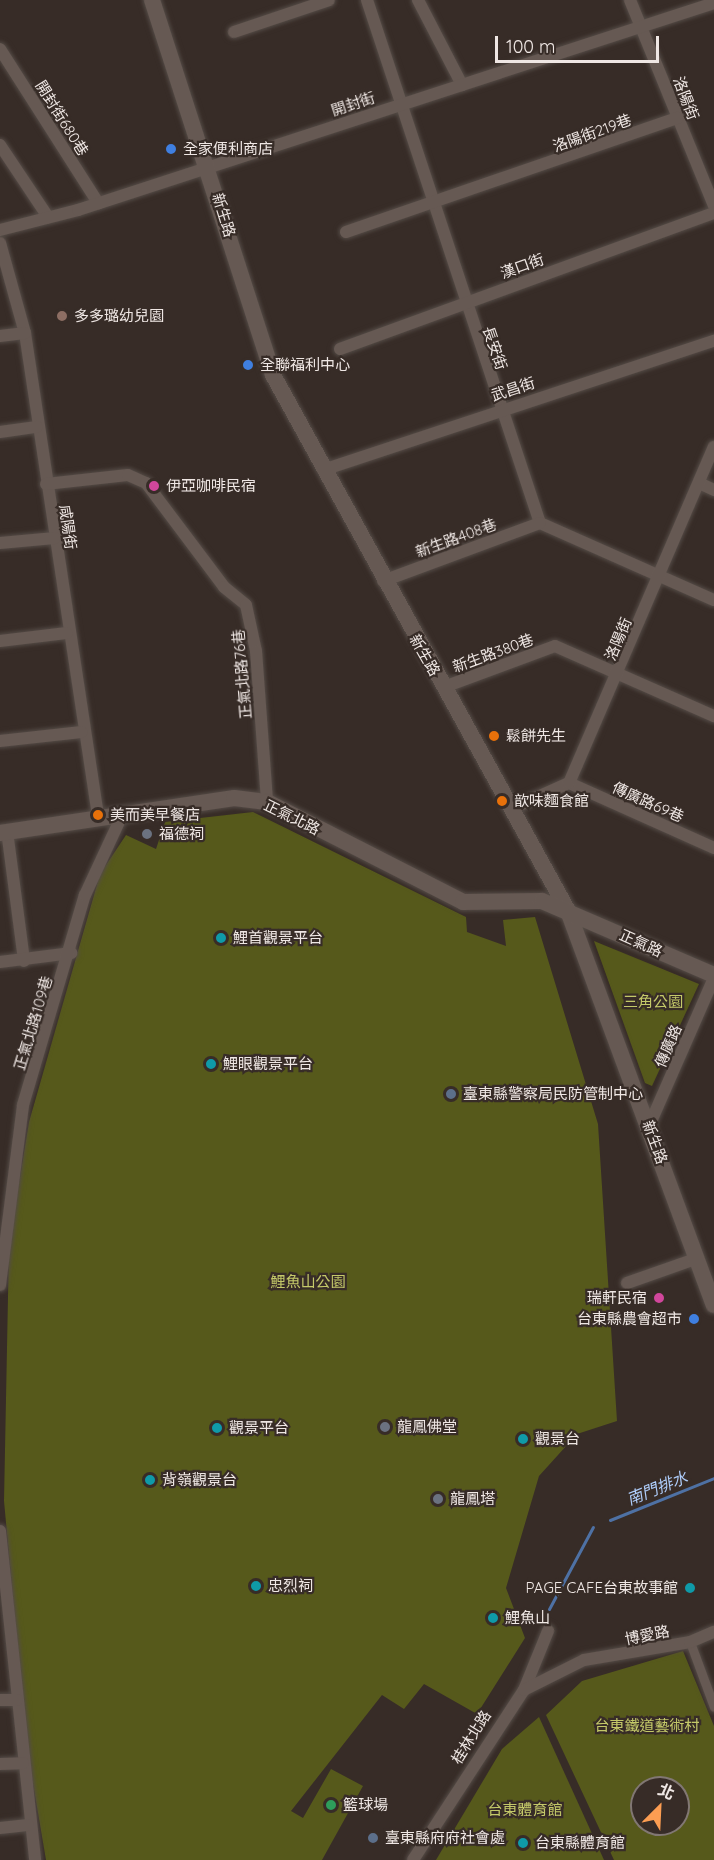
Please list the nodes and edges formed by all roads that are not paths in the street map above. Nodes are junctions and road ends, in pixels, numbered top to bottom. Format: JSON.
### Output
{"nodes":[{"id":1,"x":152,"y":0,"type":"edge"},
{"id":2,"x":329,"y":0,"type":"edge"},
{"id":3,"x":367,"y":0,"type":"edge"},
{"id":4,"x":418,"y":0,"type":"edge"},
{"id":5,"x":630,"y":0,"type":"edge"},
{"id":6,"x":714,"y":3,"type":"edge"},
{"id":7,"x":642,"y":26,"type":"junction"},
{"id":8,"x":234,"y":32,"type":"dead end"},
{"id":9,"x":0,"y":49,"type":"edge"},
{"id":10,"x":462,"y":85,"type":"junction"},
{"id":11,"x":403,"y":104,"type":"junction"},
{"id":12,"x":678,"y":118,"type":"junction"},
{"id":13,"x":0,"y":145,"type":"edge"},
{"id":14,"x":209,"y":166,"type":"junction"},
{"id":15,"x":98,"y":203,"type":"junction"},
{"id":16,"x":432,"y":204,"type":"junction"},
{"id":17,"x":714,"y":206,"type":"edge"},
{"id":18,"x":714,"y":213,"type":"edge"},
{"id":19,"x":48,"y":217,"type":"junction"},
{"id":20,"x":0,"y":230,"type":"edge"},
{"id":21,"x":346,"y":232,"type":"dead end"},
{"id":22,"x":0,"y":243,"type":"edge"},
{"id":23,"x":464,"y":303,"type":"junction"},
{"id":24,"x":25,"y":333,"type":"junction"},
{"id":25,"x":0,"y":336,"type":"edge"},
{"id":26,"x":714,"y":341,"type":"edge"},
{"id":27,"x":340,"y":349,"type":"dead end"},
{"id":28,"x":500,"y":409,"type":"junction"},
{"id":29,"x":37,"y":426,"type":"junction"},
{"id":30,"x":0,"y":432,"type":"edge"},
{"id":31,"x":714,"y":447,"type":"edge"},
{"id":32,"x":323,"y":470,"type":"junction"},
{"id":33,"x":699,"y":483,"type":"junction"},
{"id":34,"x":46,"y":484,"type":"junction"},
{"id":35,"x":714,"y":490,"type":"edge"},
{"id":36,"x":540,"y":523,"type":"junction"},
{"id":37,"x":55,"y":538,"type":"junction"},
{"id":38,"x":0,"y":543,"type":"edge"},
{"id":39,"x":660,"y":577,"type":"junction"},
{"id":40,"x":383,"y":581,"type":"junction"},
{"id":41,"x":714,"y":600,"type":"edge"},
{"id":42,"x":67,"y":633,"type":"junction"},
{"id":43,"x":0,"y":641,"type":"edge"},
{"id":44,"x":619,"y":674,"type":"junction"},
{"id":45,"x":444,"y":687,"type":"junction"},
{"id":46,"x":714,"y":716,"type":"edge"},
{"id":47,"x":82,"y":732,"type":"junction"},
{"id":48,"x":0,"y":741,"type":"edge"},
{"id":49,"x":569,"y":783,"type":"junction"},
{"id":50,"x":267,"y":802,"type":"junction"},
{"id":51,"x":513,"y":808,"type":"junction"},
{"id":52,"x":123,"y":813,"type":"junction"},
{"id":53,"x":98,"y":817,"type":"junction"},
{"id":54,"x":3,"y":832,"type":"edge"},
{"id":55,"x":714,"y":848,"type":"edge"},
{"id":56,"x":568,"y":911,"type":"junction"},
{"id":57,"x":71,"y":953,"type":"junction"},
{"id":58,"x":24,"y":961,"type":"junction"},
{"id":59,"x":0,"y":962,"type":"edge"},
{"id":60,"x":714,"y":976,"type":"edge"},
{"id":61,"x":649,"y":1126,"type":"junction"},
{"id":62,"x":5,"y":1167,"type":"edge"},
{"id":63,"x":1,"y":1242,"type":"edge"},
{"id":64,"x":698,"y":1258,"type":"junction"},
{"id":65,"x":627,"y":1283,"type":"dead end"},
{"id":66,"x":0,"y":1285,"type":"edge"},
{"id":67,"x":714,"y":1305,"type":"edge"},
{"id":68,"x":0,"y":1531,"type":"edge"},
{"id":69,"x":2,"y":1573,"type":"edge"},
{"id":70,"x":548,"y":1630,"type":"dead end"},
{"id":71,"x":714,"y":1632,"type":"edge"},
{"id":72,"x":5,"y":1636,"type":"edge"},
{"id":73,"x":690,"y":1642,"type":"junction"},
{"id":74,"x":524,"y":1690,"type":"junction"},
{"id":75,"x":0,"y":1700,"type":"edge"},
{"id":76,"x":16,"y":1700,"type":"junction"},
{"id":77,"x":714,"y":1707,"type":"edge"},
{"id":78,"x":22,"y":1763,"type":"junction"},
{"id":79,"x":0,"y":1764,"type":"edge"},
{"id":80,"x":28,"y":1826,"type":"junction"},
{"id":81,"x":0,"y":1828,"type":"edge"},
{"id":82,"x":35,"y":1860,"type":"edge"},
{"id":83,"x":413,"y":1860,"type":"edge"}],
"edges":[{"from":1,"to":14,"type":"street","name":"新生路"},
{"from":2,"to":8,"type":"street"},
{"from":3,"to":11,"type":"street","name":"長安街"},
{"from":4,"to":10,"type":"street"},
{"from":5,"to":7,"type":"street","name":"洛陽街"},
{"from":6,"to":7,"type":"street","name":"開封街"},
{"from":7,"to":10,"type":"street","name":"開封街"},
{"from":7,"to":12,"type":"street","name":"洛陽街"},
{"from":9,"to":15,"type":"street","name":"開封街680巷"},
{"from":10,"to":11,"type":"street","name":"開封街"},
{"from":11,"to":14,"type":"street","name":"開封街"},
{"from":11,"to":16,"type":"street","name":"長安街"},
{"from":12,"to":16,"type":"street","name":"洛陽街219巷"},
{"from":12,"to":17,"type":"street","name":"洛陽街"},
{"from":13,"to":19,"type":"street"},
{"from":14,"to":15,"type":"street","name":"開封街"},
{"from":14,"to":32,"type":"street","name":"新生路"},
{"from":15,"to":19,"type":"street","name":"開封街"},
{"from":16,"to":21,"type":"street","name":"洛陽街219巷"},
{"from":16,"to":23,"type":"street","name":"長安街"},
{"from":18,"to":23,"type":"street","name":"漢口街"},
{"from":19,"to":20,"type":"street","name":"開封街"},
{"from":22,"to":24,"type":"street","name":"咸陽街"},
{"from":23,"to":27,"type":"street","name":"漢口街"},
{"from":23,"to":28,"type":"street","name":"長安街"},
{"from":24,"to":25,"type":"street"},
{"from":24,"to":29,"type":"street","name":"咸陽街"},
{"from":26,"to":28,"type":"street","name":"武昌街"},
{"from":28,"to":32,"type":"street","name":"武昌街"},
{"from":28,"to":36,"type":"street","name":"長安街"},
{"from":29,"to":30,"type":"street"},
{"from":29,"to":34,"type":"street","name":"咸陽街"},
{"from":31,"to":33,"type":"street","name":"洛陽街"},
{"from":32,"to":40,"type":"street","name":"新生路"},
{"from":33,"to":35,"type":"street"},
{"from":33,"to":39,"type":"street","name":"洛陽街"},
{"from":34,"to":37,"type":"street","name":"咸陽街"},
{"from":34,"to":50,"type":"street","name":"正氣北路76巷"},
{"from":36,"to":39,"type":"street"},
{"from":36,"to":40,"type":"street","name":"新生路408巷"},
{"from":37,"to":38,"type":"street"},
{"from":37,"to":42,"type":"street","name":"咸陽街"},
{"from":39,"to":41,"type":"street"},
{"from":39,"to":44,"type":"street","name":"洛陽街"},
{"from":40,"to":45,"type":"street","name":"新生路"},
{"from":42,"to":43,"type":"street"},
{"from":42,"to":47,"type":"street","name":"咸陽街"},
{"from":44,"to":45,"type":"street","name":"新生路380巷"},
{"from":44,"to":46,"type":"street","name":"新生路380巷"},
{"from":44,"to":49,"type":"street","name":"洛陽街"},
{"from":45,"to":51,"type":"street","name":"新生路"},
{"from":47,"to":48,"type":"street"},
{"from":47,"to":53,"type":"street","name":"咸陽街"},
{"from":49,"to":51,"type":"street"},
{"from":49,"to":55,"type":"street","name":"傳廣路69巷"},
{"from":50,"to":52,"type":"street","name":"正氣北路"},
{"from":50,"to":56,"type":"street","name":"正氣北路"},
{"from":51,"to":56,"type":"street","name":"新生路"},
{"from":52,"to":53,"type":"street","name":"正氣北路"},
{"from":52,"to":57,"type":"street","name":"正氣北路109巷"},
{"from":53,"to":54,"type":"street","name":"正氣北路"},
{"from":54,"to":58,"type":"street"},
{"from":56,"to":60,"type":"street","name":"正氣路"},
{"from":56,"to":61,"type":"street","name":"新生路"},
{"from":57,"to":58,"type":"street"},
{"from":57,"to":62,"type":"street","name":"正氣北路109巷"},
{"from":58,"to":59,"type":"street"},
{"from":60,"to":61,"type":"street","name":"傳廣路"},
{"from":61,"to":64,"type":"street","name":"新生路"},
{"from":62,"to":63,"type":"street","name":"正氣北路109巷"},
{"from":63,"to":66,"type":"street","name":"正氣北路109巷"},
{"from":64,"to":65,"type":"street"},
{"from":64,"to":67,"type":"street","name":"新生路"},
{"from":68,"to":69,"type":"street"},
{"from":69,"to":72,"type":"street"},
{"from":70,"to":74,"type":"street","name":"桂林北路"},
{"from":71,"to":73,"type":"street","name":"博愛路"},
{"from":72,"to":76,"type":"street"},
{"from":73,"to":74,"type":"street","name":"博愛路"},
{"from":73,"to":77,"type":"street"},
{"from":74,"to":83,"type":"street","name":"桂林北路"},
{"from":75,"to":76,"type":"street"},
{"from":76,"to":78,"type":"street"},
{"from":78,"to":79,"type":"street"},
{"from":78,"to":80,"type":"street"},
{"from":80,"to":81,"type":"street"},
{"from":80,"to":82,"type":"street"}]}
